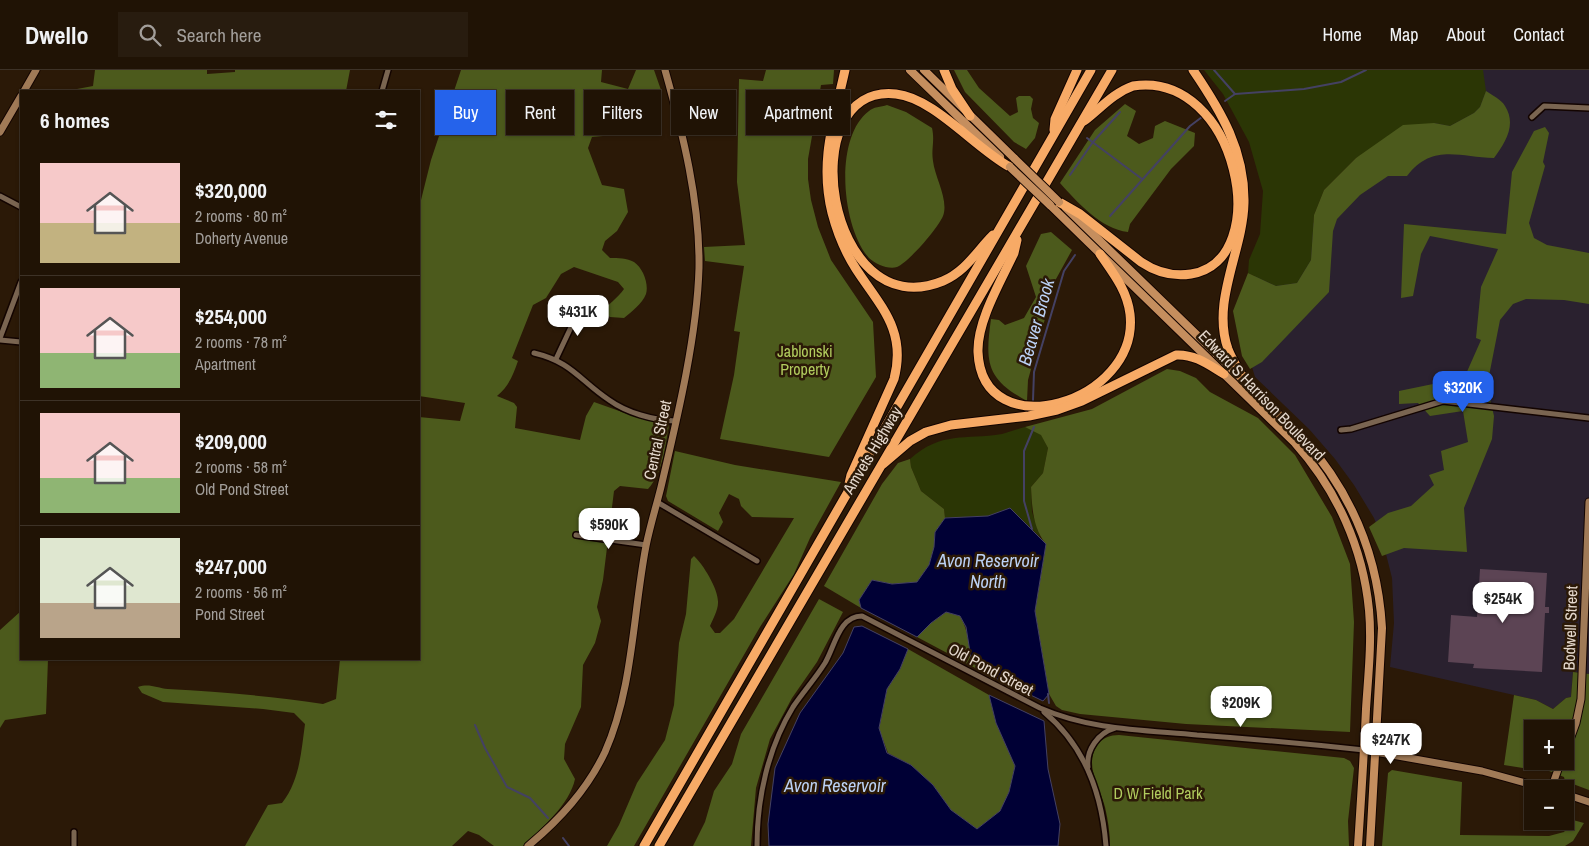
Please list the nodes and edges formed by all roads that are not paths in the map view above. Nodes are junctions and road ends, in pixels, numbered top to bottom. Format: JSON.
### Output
{"nodes":[{"id":1,"x":36,"y":70,"type":"edge"},
{"id":2,"x":388,"y":70,"type":"edge"},
{"id":3,"x":665,"y":70,"type":"edge"},
{"id":4,"x":845,"y":70,"type":"edge"},
{"id":5,"x":910,"y":70,"type":"edge"},
{"id":6,"x":924,"y":70,"type":"edge"},
{"id":7,"x":944,"y":70,"type":"edge"},
{"id":8,"x":1077,"y":70,"type":"edge"},
{"id":9,"x":1091,"y":70,"type":"edge"},
{"id":10,"x":1112,"y":70,"type":"edge"},
{"id":11,"x":1193,"y":70,"type":"edge"},
{"id":12,"x":25,"y":90,"type":"edge"},
{"id":13,"x":382,"y":90,"type":"edge"},
{"id":14,"x":20,"y":98,"type":"edge"},
{"id":15,"x":1589,"y":108,"type":"edge"},
{"id":16,"x":970,"y":116,"type":"junction"},
{"id":17,"x":1532,"y":117,"type":"dead end"},
{"id":18,"x":1081,"y":122,"type":"junction"},
{"id":19,"x":0,"y":132,"type":"edge"},
{"id":20,"x":1053,"y":136,"type":"junction"},
{"id":21,"x":1012,"y":163,"type":"junction"},
{"id":22,"x":0,"y":196,"type":"edge"},
{"id":23,"x":1059,"y":202,"type":"junction"},
{"id":24,"x":20,"y":206,"type":"edge"},
{"id":25,"x":1000,"y":228,"type":"junction"},
{"id":26,"x":1020,"y":229,"type":"junction"},
{"id":27,"x":1100,"y":254,"type":"junction"},
{"id":28,"x":20,"y":285,"type":"edge"},
{"id":29,"x":581,"y":306,"type":"dead end"},
{"id":30,"x":0,"y":339,"type":"edge"},
{"id":31,"x":20,"y":342,"type":"edge"},
{"id":32,"x":534,"y":353,"type":"dead end"},
{"id":33,"x":556,"y":360,"type":"junction"},
{"id":34,"x":1224,"y":374,"type":"junction"},
{"id":35,"x":1249,"y":386,"type":"junction"},
{"id":36,"x":1589,"y":418,"type":"edge"},
{"id":37,"x":675,"y":421,"type":"junction"},
{"id":38,"x":1341,"y":430,"type":"dead end"},
{"id":39,"x":879,"y":468,"type":"junction"},
{"id":40,"x":846,"y":497,"type":"junction"},
{"id":41,"x":657,"y":502,"type":"junction"},
{"id":42,"x":1589,"y":502,"type":"edge"},
{"id":43,"x":576,"y":535,"type":"dead end"},
{"id":44,"x":646,"y":545,"type":"junction"},
{"id":45,"x":757,"y":561,"type":"dead end"},
{"id":46,"x":1586,"y":666,"type":"edge"},
{"id":47,"x":1040,"y":708,"type":"junction"},
{"id":48,"x":1574,"y":725,"type":"edge"},
{"id":49,"x":1116,"y":728,"type":"junction"},
{"id":50,"x":1364,"y":750,"type":"junction"},
{"id":51,"x":1376,"y":752,"type":"junction"},
{"id":52,"x":1088,"y":768,"type":"junction"},
{"id":53,"x":1524,"y":782,"type":"edge"},
{"id":54,"x":1574,"y":797,"type":"edge"},
{"id":55,"x":1589,"y":802,"type":"edge"},
{"id":56,"x":74,"y":832,"type":"dead end"},
{"id":57,"x":74,"y":846,"type":"edge"},
{"id":58,"x":528,"y":846,"type":"edge"},
{"id":59,"x":644,"y":846,"type":"edge"},
{"id":60,"x":659,"y":846,"type":"edge"},
{"id":61,"x":757,"y":846,"type":"edge"},
{"id":62,"x":1106,"y":846,"type":"edge"},
{"id":63,"x":1358,"y":846,"type":"edge"},
{"id":64,"x":1370,"y":846,"type":"edge"}],
"edges":[{"from":1,"to":12,"type":"street"},
{"from":2,"to":13,"type":"street"},
{"from":3,"to":37,"type":"street","name":"Central Street"},
{"from":4,"to":40,"type":"highway"},
{"from":5,"to":21,"type":"main road","name":"Edward S Harrison Boulevard"},
{"from":6,"to":16,"type":"main road","name":"Edward S Harrison Boulevard"},
{"from":7,"to":16,"type":"highway"},
{"from":8,"to":20,"type":"highway"},
{"from":9,"to":20,"type":"highway","name":"Amvets Highway"},
{"from":10,"to":18,"type":"highway","name":"Amvets Highway"},
{"from":11,"to":35,"type":"highway"},
{"from":14,"to":19,"type":"street"},
{"from":15,"to":17,"type":"street"},
{"from":16,"to":21,"type":"main road","name":"Edward S Harrison Boulevard"},
{"from":18,"to":23,"type":"highway"},
{"from":18,"to":26,"type":"highway","name":"Amvets Highway"},
{"from":20,"to":25,"type":"highway","name":"Amvets Highway"},
{"from":21,"to":23,"type":"main road","name":"Edward S Harrison Boulevard","bridge":true},
{"from":21,"to":25,"type":"highway"},
{"from":21,"to":27,"type":"main road","name":"Edward S Harrison Boulevard","bridge":true},
{"from":22,"to":24,"type":"street"},
{"from":23,"to":35,"type":"main road","name":"Edward S Harrison Boulevard"},
{"from":25,"to":40,"type":"highway","name":"Amvets Highway"},
{"from":26,"to":27,"type":"highway"},
{"from":26,"to":39,"type":"highway","name":"Amvets Highway"},
{"from":27,"to":34,"type":"main road","name":"Edward S Harrison Boulevard"},
{"from":28,"to":30,"type":"street"},
{"from":29,"to":33,"type":"street"},
{"from":30,"to":31,"type":"street"},
{"from":32,"to":33,"type":"street"},
{"from":33,"to":37,"type":"street"},
{"from":34,"to":39,"type":"highway"},
{"from":34,"to":50,"type":"main road","name":"Edward S Harrison Boulevard"},
{"from":35,"to":51,"type":"main road","name":"Edward S Harrison Boulevard"},
{"from":36,"to":38,"type":"street"},
{"from":37,"to":41,"type":"street","name":"Central Street"},
{"from":39,"to":60,"type":"highway","name":"Amvets Highway"},
{"from":40,"to":59,"type":"highway","name":"Amvets Highway"},
{"from":41,"to":44,"type":"street","name":"Central Street"},
{"from":41,"to":45,"type":"street"},
{"from":42,"to":46,"type":"street","name":"Bodwell Street"},
{"from":43,"to":44,"type":"street"},
{"from":44,"to":58,"type":"street","name":"Central Street"},
{"from":46,"to":48,"type":"street","name":"Bodwell Street"},
{"from":47,"to":49,"type":"street","name":"Old Pond Street"},
{"from":47,"to":52,"type":"street"},
{"from":47,"to":61,"type":"street","name":"Old Pond Street"},
{"from":49,"to":50,"type":"street","name":"Old Pond Street"},
{"from":49,"to":52,"type":"street"},
{"from":50,"to":51,"type":"street"},
{"from":50,"to":63,"type":"main road","name":"Edward S Harrison Boulevard"},
{"from":51,"to":53,"type":"street"},
{"from":51,"to":64,"type":"main road","name":"Edward S Harrison Boulevard"},
{"from":52,"to":62,"type":"street"},
{"from":54,"to":55,"type":"street"},
{"from":56,"to":57,"type":"street"}]}
